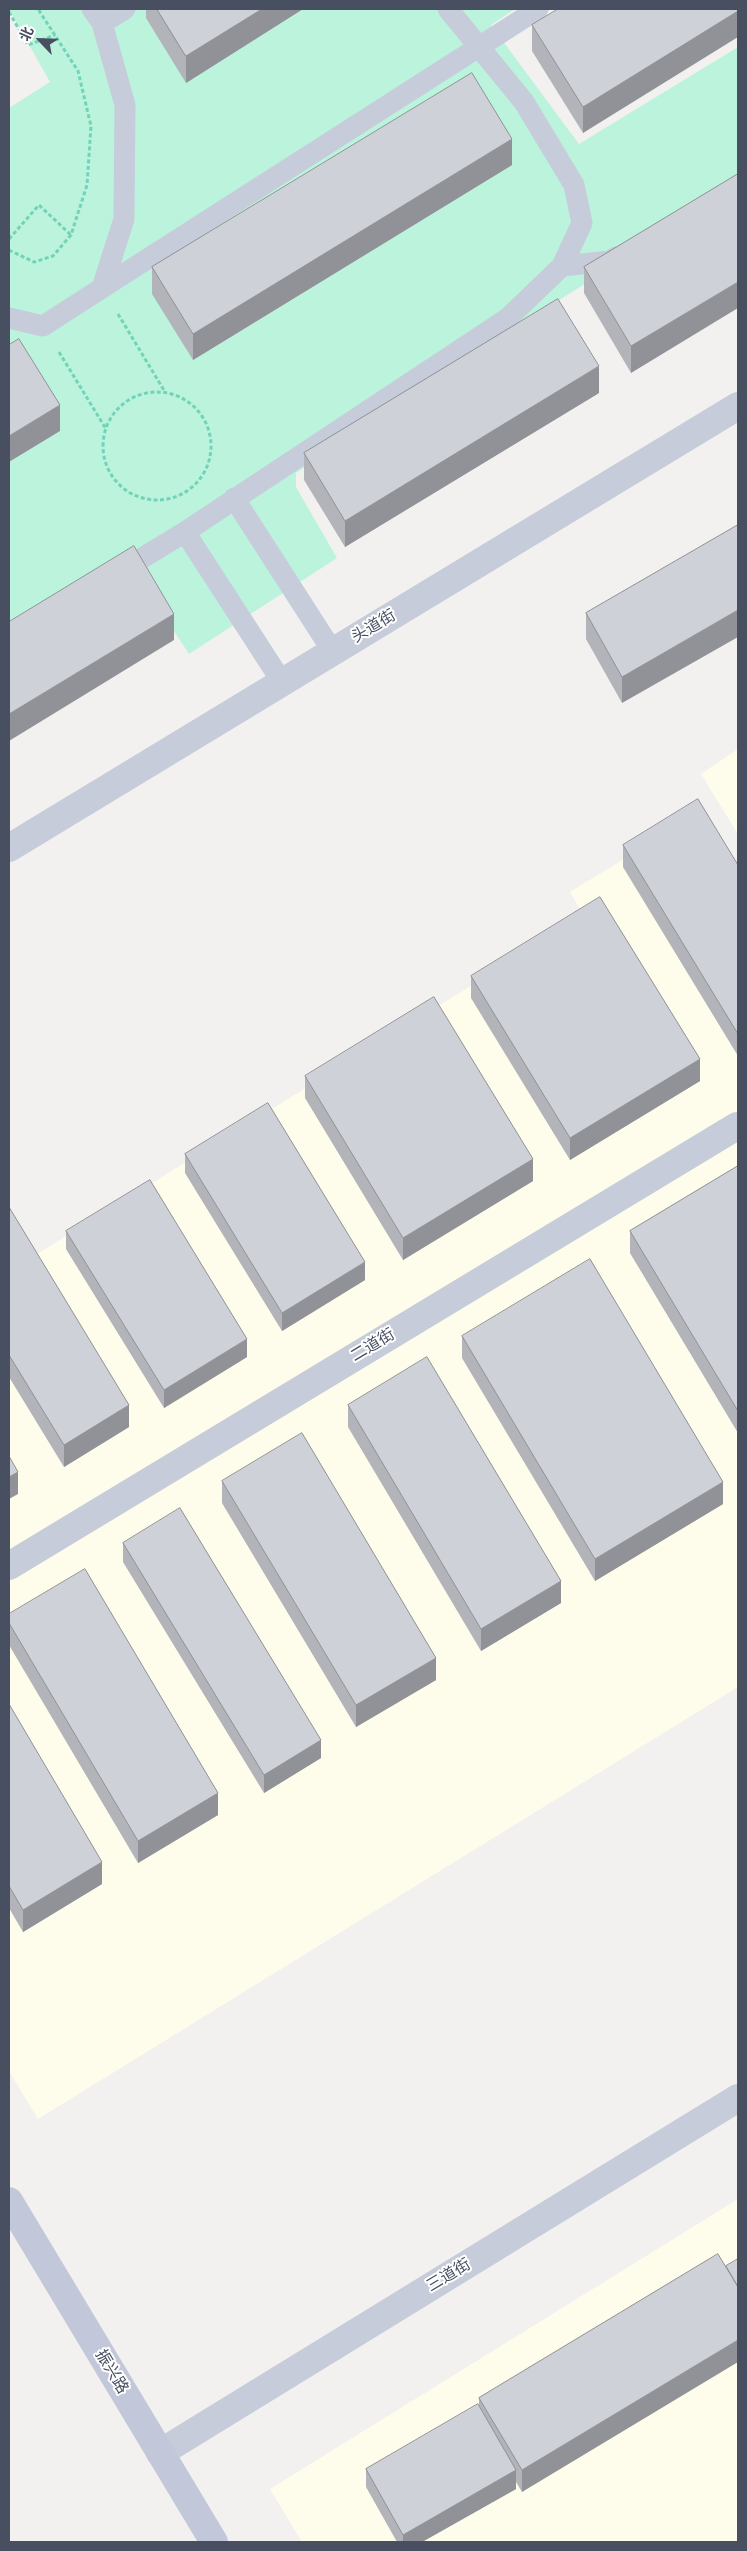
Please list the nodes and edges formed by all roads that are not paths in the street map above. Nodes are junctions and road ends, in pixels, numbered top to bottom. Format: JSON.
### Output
{"nodes":[{"id":1,"x":125,"y":9,"type":"edge"},
{"id":2,"x":448,"y":9,"type":"edge"},
{"id":3,"x":538,"y":9,"type":"edge"},
{"id":4,"x":97,"y":16,"type":"edge"},
{"id":5,"x":479,"y":47,"type":"junction"},
{"id":6,"x":634,"y":246,"type":"edge"},
{"id":7,"x":562,"y":266,"type":"junction"},
{"id":8,"x":102,"y":288,"type":"junction"},
{"id":9,"x":27,"y":322,"type":"edge"},
{"id":10,"x":9,"y":334,"type":"edge"},
{"id":11,"x":738,"y":406,"type":"edge"},
{"id":12,"x":234,"y":498,"type":"junction"},
{"id":13,"x":185,"y":532,"type":"junction"},
{"id":14,"x":101,"y":583,"type":"edge"},
{"id":15,"x":333,"y":652,"type":"junction"},
{"id":16,"x":282,"y":682,"type":"junction"},
{"id":17,"x":9,"y":848,"type":"edge"},
{"id":18,"x":737,"y":1126,"type":"edge"},
{"id":19,"x":9,"y":1566,"type":"edge"},
{"id":20,"x":738,"y":2098,"type":"edge"},
{"id":21,"x":9,"y":2201,"type":"edge"},
{"id":22,"x":160,"y":2453,"type":"junction"},
{"id":23,"x":214,"y":2542,"type":"edge"}],
"edges":[{"from":1,"to":4,"type":"lane"},
{"from":2,"to":5,"type":"lane"},
{"from":3,"to":5,"type":"lane"},
{"from":4,"to":8,"type":"lane"},
{"from":5,"to":7,"type":"lane"},
{"from":5,"to":8,"type":"lane"},
{"from":6,"to":7,"type":"lane"},
{"from":7,"to":12,"type":"lane"},
{"from":8,"to":9,"type":"lane"},
{"from":9,"to":10,"type":"lane"},
{"from":11,"to":15,"type":"street","name":"头道街"},
{"from":12,"to":13,"type":"lane"},
{"from":12,"to":15,"type":"lane"},
{"from":13,"to":14,"type":"lane"},
{"from":13,"to":16,"type":"lane"},
{"from":15,"to":16,"type":"street","name":"头道街"},
{"from":16,"to":17,"type":"street","name":"头道街"},
{"from":18,"to":19,"type":"street","name":"二道街"},
{"from":20,"to":22,"type":"street","name":"三道街"},
{"from":21,"to":22,"type":"main road","name":"振兴路"},
{"from":22,"to":23,"type":"main road","name":"振兴路"}]}
